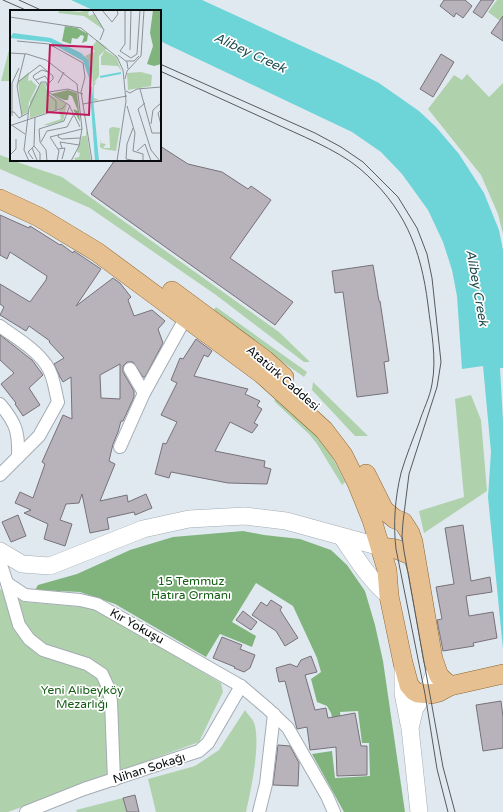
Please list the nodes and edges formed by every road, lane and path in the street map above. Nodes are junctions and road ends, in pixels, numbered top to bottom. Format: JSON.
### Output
{"nodes":[{"id":1,"x":0,"y":185,"type":"edge"},
{"id":2,"x":0,"y":198,"type":"edge"},
{"id":3,"x":186,"y":317,"type":"junction"},
{"id":4,"x":0,"y":326,"type":"edge"},
{"id":5,"x":130,"y":369,"type":"dead end"},
{"id":6,"x":144,"y":393,"type":"junction"},
{"id":7,"x":0,"y":404,"type":"edge"},
{"id":8,"x":120,"y":447,"type":"dead end"},
{"id":9,"x":18,"y":457,"type":"junction"},
{"id":10,"x":0,"y":475,"type":"edge"},
{"id":11,"x":342,"y":537,"type":"junction"},
{"id":12,"x":381,"y":547,"type":"junction"},
{"id":13,"x":0,"y":551,"type":"edge"},
{"id":14,"x":0,"y":562,"type":"edge"},
{"id":15,"x":419,"y":574,"type":"junction"},
{"id":16,"x":7,"y":583,"type":"junction"},
{"id":17,"x":389,"y":596,"type":"junction"},
{"id":18,"x":403,"y":663,"type":"junction"},
{"id":19,"x":436,"y":669,"type":"junction"},
{"id":20,"x":503,"y":674,"type":"edge"},
{"id":21,"x":241,"y":686,"type":"junction"},
{"id":22,"x":450,"y":686,"type":"junction"},
{"id":23,"x":424,"y":694,"type":"junction"},
{"id":24,"x":274,"y":714,"type":"junction"},
{"id":25,"x":410,"y":728,"type":"junction"},
{"id":26,"x":114,"y":780,"type":"junction"},
{"id":27,"x":332,"y":810,"type":"edge"},
{"id":28,"x":26,"y":812,"type":"edge"},
{"id":29,"x":259,"y":812,"type":"edge"},
{"id":30,"x":418,"y":812,"type":"edge"}],
"edges":[{"from":1,"to":15,"type":"main road","name":"Atatürk Caddesi"},
{"from":2,"to":3,"type":"main road","name":"Atatürk Caddesi"},
{"from":3,"to":6,"type":"street"},
{"from":3,"to":12,"type":"main road","name":"Atatürk Caddesi"},
{"from":4,"to":9,"type":"street"},
{"from":5,"to":6,"type":"street"},
{"from":6,"to":8,"type":"street"},
{"from":7,"to":9,"type":"street"},
{"from":9,"to":10,"type":"street"},
{"from":11,"to":12,"type":"main road"},
{"from":11,"to":13,"type":"main road"},
{"from":11,"to":17,"type":"main road"},
{"from":12,"to":15,"type":"main road"},
{"from":12,"to":17,"type":"main road","name":"Atatürk Caddesi"},
{"from":14,"to":16,"type":"street"},
{"from":15,"to":19,"type":"main road","name":"Atatürk Caddesi"},
{"from":16,"to":21,"type":"street","name":"Kır Yokuşu"},
{"from":16,"to":26,"type":"street"},
{"from":17,"to":18,"type":"main road","name":"Atatürk Caddesi"},
{"from":18,"to":23,"type":"main road","name":"Atatürk Caddesi"},
{"from":18,"to":25,"type":"main road","name":"Atatürk Caddesi"},
{"from":19,"to":22,"type":"main road","name":"Atatürk Caddesi"},
{"from":19,"to":23,"type":"main road","name":"Atatürk Caddesi"},
{"from":20,"to":22,"type":"main road"},
{"from":21,"to":24,"type":"street","name":"Kır Yokuşu"},
{"from":21,"to":26,"type":"street","name":"Nihan Sokağı"},
{"from":22,"to":23,"type":"main road"},
{"from":23,"to":25,"type":"main road","name":"Atatürk Caddesi"},
{"from":24,"to":27,"type":"street","name":"Kır Yokuşu"},
{"from":24,"to":29,"type":"street"},
{"from":25,"to":30,"type":"main road","name":"Atatürk Caddesi"},
{"from":26,"to":28,"type":"street","name":"Nihan Sokağı"}]}
